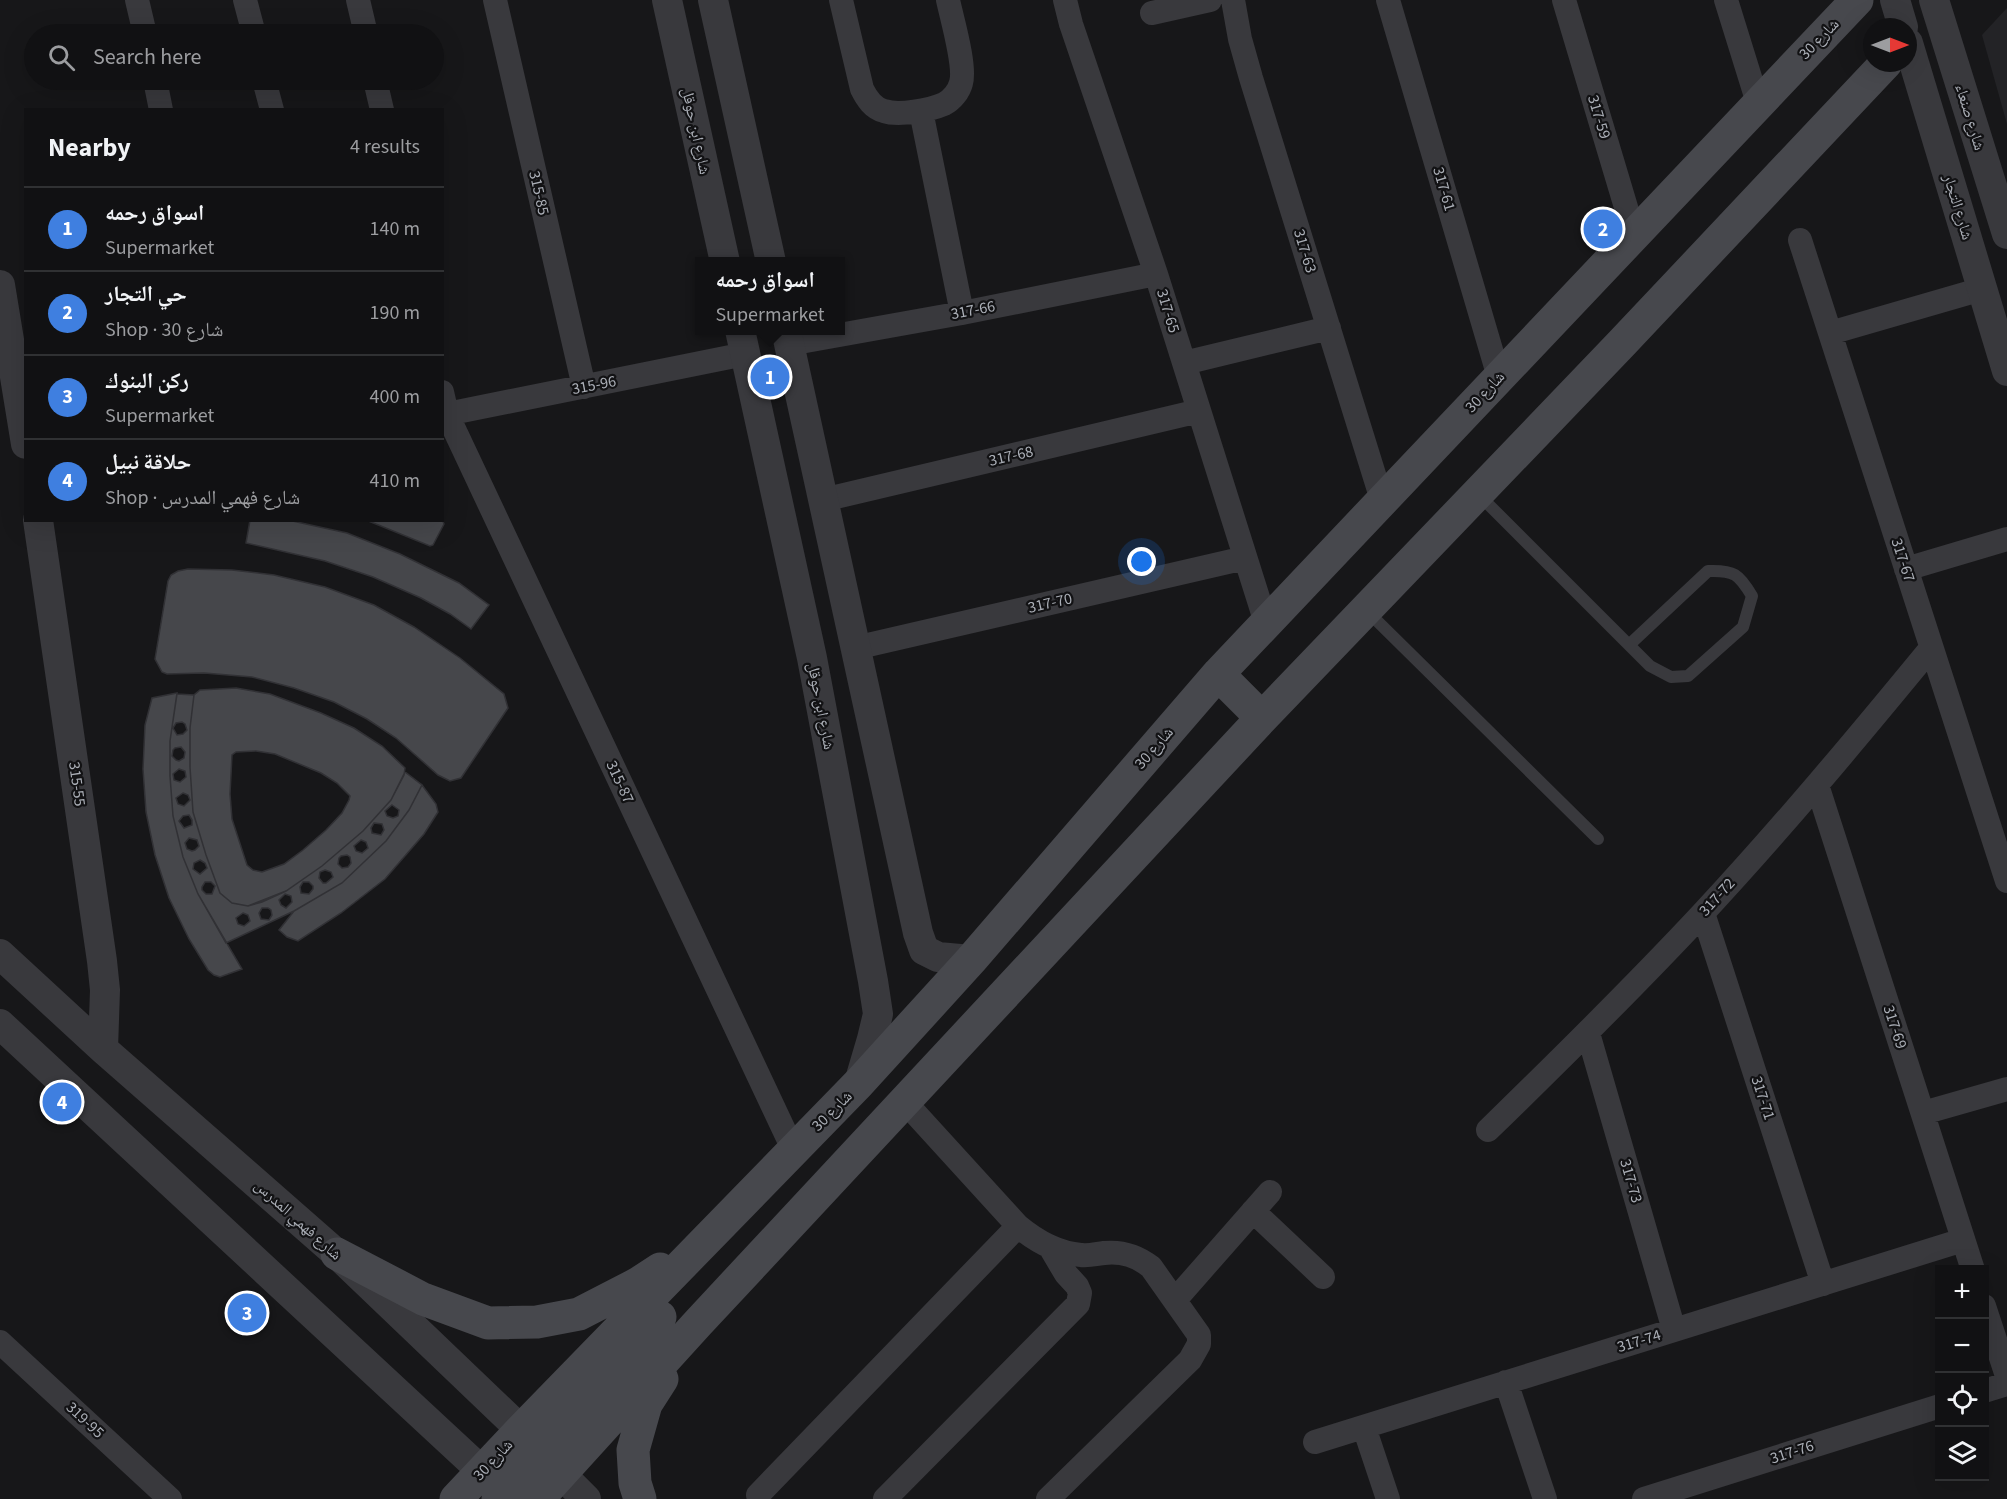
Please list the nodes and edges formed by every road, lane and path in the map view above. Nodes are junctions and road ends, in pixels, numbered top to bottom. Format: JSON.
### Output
{"nodes":[{"id":1,"x":137,"y":0,"type":"edge"},
{"id":2,"x":245,"y":0,"type":"edge"},
{"id":3,"x":358,"y":0,"type":"edge"},
{"id":4,"x":495,"y":0,"type":"edge"},
{"id":5,"x":667,"y":0,"type":"edge"},
{"id":6,"x":713,"y":0,"type":"edge"},
{"id":7,"x":841,"y":0,"type":"edge"},
{"id":8,"x":948,"y":0,"type":"edge"},
{"id":9,"x":1065,"y":0,"type":"edge"},
{"id":10,"x":1210,"y":0,"type":"edge"},
{"id":11,"x":1233,"y":0,"type":"edge"},
{"id":12,"x":1388,"y":0,"type":"edge"},
{"id":13,"x":1564,"y":0,"type":"edge"},
{"id":14,"x":1726,"y":0,"type":"edge"},
{"id":15,"x":1857,"y":0,"type":"edge"},
{"id":16,"x":1895,"y":0,"type":"edge"},
{"id":17,"x":1934,"y":0,"type":"edge"},
{"id":18,"x":1152,"y":13,"type":"dead end"},
{"id":19,"x":1900,"y":18,"type":"edge"},
{"id":20,"x":142,"y":24,"type":"edge"},
{"id":21,"x":251,"y":24,"type":"edge"},
{"id":22,"x":364,"y":24,"type":"edge"},
{"id":23,"x":1877,"y":72,"type":"edge"},
{"id":24,"x":1917,"y":72,"type":"edge"},
{"id":25,"x":156,"y":90,"type":"edge"},
{"id":26,"x":267,"y":90,"type":"edge"},
{"id":27,"x":377,"y":90,"type":"edge"},
{"id":28,"x":1758,"y":103,"type":"junction"},
{"id":29,"x":161,"y":108,"type":"edge"},
{"id":30,"x":271,"y":108,"type":"edge"},
{"id":31,"x":382,"y":108,"type":"edge"},
{"id":32,"x":921,"y":111,"type":"junction"},
{"id":33,"x":1634,"y":234,"type":"junction"},
{"id":34,"x":2007,"y":234,"type":"edge"},
{"id":35,"x":1800,"y":240,"type":"dead end"},
{"id":36,"x":724,"y":257,"type":"edge"},
{"id":37,"x":770,"y":257,"type":"edge"},
{"id":38,"x":1156,"y":274,"type":"junction"},
{"id":39,"x":0,"y":285,"type":"edge"},
{"id":40,"x":1982,"y":289,"type":"junction"},
{"id":41,"x":962,"y":313,"type":"junction"},
{"id":42,"x":1329,"y":328,"type":"junction"},
{"id":43,"x":845,"y":329,"type":"edge"},
{"id":44,"x":1830,"y":333,"type":"junction"},
{"id":45,"x":787,"y":337,"type":"edge"},
{"id":46,"x":742,"y":342,"type":"edge"},
{"id":47,"x":1184,"y":363,"type":"junction"},
{"id":48,"x":19,"y":364,"type":"edge"},
{"id":49,"x":2007,"y":371,"type":"edge"},
{"id":50,"x":1499,"y":377,"type":"junction"},
{"id":51,"x":584,"y":387,"type":"junction"},
{"id":52,"x":444,"y":407,"type":"edge"},
{"id":53,"x":1199,"y":411,"type":"junction"},
{"id":54,"x":24,"y":421,"type":"edge"},
{"id":55,"x":1478,"y":494,"type":"junction"},
{"id":56,"x":823,"y":500,"type":"junction"},
{"id":57,"x":1382,"y":500,"type":"junction"},
{"id":58,"x":38,"y":522,"type":"edge"},
{"id":59,"x":2007,"y":539,"type":"edge"},
{"id":60,"x":1245,"y":558,"type":"junction"},
{"id":61,"x":1906,"y":569,"type":"junction"},
{"id":62,"x":1366,"y":610,"type":"junction"},
{"id":63,"x":1266,"y":624,"type":"junction"},
{"id":64,"x":1629,"y":645,"type":"junction"},
{"id":65,"x":855,"y":648,"type":"junction"},
{"id":66,"x":1931,"y":648,"type":"junction"},
{"id":67,"x":1218,"y":674,"type":"junction"},
{"id":68,"x":1262,"y":718,"type":"junction"},
{"id":69,"x":1817,"y":785,"type":"junction"},
{"id":70,"x":1598,"y":839,"type":"dead end"},
{"id":71,"x":2007,"y":881,"type":"edge"},
{"id":72,"x":1703,"y":913,"type":"junction"},
{"id":73,"x":0,"y":954,"type":"edge"},
{"id":74,"x":970,"y":960,"type":"junction"},
{"id":75,"x":0,"y":1024,"type":"edge"},
{"id":76,"x":1588,"y":1033,"type":"junction"},
{"id":77,"x":103,"y":1049,"type":"junction"},
{"id":78,"x":859,"y":1083,"type":"junction"},
{"id":79,"x":2007,"y":1089,"type":"edge"},
{"id":80,"x":904,"y":1101,"type":"junction"},
{"id":81,"x":1923,"y":1113,"type":"junction"},
{"id":82,"x":1488,"y":1130,"type":"dead end"},
{"id":83,"x":793,"y":1149,"type":"junction"},
{"id":84,"x":760,"y":1184,"type":"junction"},
{"id":85,"x":1270,"y":1192,"type":"dead end"},
{"id":86,"x":1253,"y":1211,"type":"junction"},
{"id":87,"x":1018,"y":1226,"type":"junction"},
{"id":88,"x":711,"y":1234,"type":"junction"},
{"id":89,"x":1963,"y":1240,"type":"junction"},
{"id":90,"x":1050,"y":1247,"type":"junction"},
{"id":91,"x":337,"y":1254,"type":"junction"},
{"id":92,"x":1972,"y":1265,"type":"edge"},
{"id":93,"x":1323,"y":1277,"type":"dead end"},
{"id":94,"x":1823,"y":1284,"type":"junction"},
{"id":95,"x":1175,"y":1300,"type":"junction"},
{"id":96,"x":1988,"y":1319,"type":"edge"},
{"id":97,"x":698,"y":1323,"type":"junction"},
{"id":98,"x":1674,"y":1330,"type":"junction"},
{"id":99,"x":0,"y":1342,"type":"edge"},
{"id":100,"x":2007,"y":1376,"type":"edge"},
{"id":101,"x":1506,"y":1382,"type":"junction"},
{"id":102,"x":2007,"y":1384,"type":"edge"},
{"id":103,"x":1989,"y":1389,"type":"edge"},
{"id":104,"x":1935,"y":1408,"type":"edge"},
{"id":105,"x":1364,"y":1427,"type":"junction"},
{"id":106,"x":1315,"y":1442,"type":"dead end"},
{"id":107,"x":542,"y":1452,"type":"junction"},
{"id":108,"x":504,"y":1492,"type":"edge"},
{"id":109,"x":758,"y":1495,"type":"dead end"},
{"id":110,"x":170,"y":1499,"type":"edge"},
{"id":111,"x":456,"y":1499,"type":"edge"},
{"id":112,"x":538,"y":1499,"type":"edge"},
{"id":113,"x":586,"y":1499,"type":"edge"},
{"id":114,"x":640,"y":1499,"type":"edge"},
{"id":115,"x":885,"y":1499,"type":"edge"},
{"id":116,"x":1048,"y":1499,"type":"edge"},
{"id":117,"x":1388,"y":1499,"type":"edge"},
{"id":118,"x":1545,"y":1499,"type":"edge"},
{"id":119,"x":1644,"y":1499,"type":"edge"}],
"edges":[{"from":1,"to":20,"type":"street"},
{"from":2,"to":21,"type":"street"},
{"from":3,"to":22,"type":"street"},
{"from":4,"to":51,"type":"street","name":"315-85"},
{"from":5,"to":36,"type":"street","name":"شارع ابن حوقل"},
{"from":6,"to":37,"type":"street"},
{"from":7,"to":32,"type":"street"},
{"from":8,"to":32,"type":"street"},
{"from":9,"to":38,"type":"street","name":"317-65"},
{"from":10,"to":18,"type":"street"},
{"from":11,"to":42,"type":"street","name":"317-63"},
{"from":12,"to":50,"type":"street","name":"317-61"},
{"from":13,"to":33,"type":"street","name":"317-59"},
{"from":14,"to":28,"type":"street"},
{"from":15,"to":28,"type":"main road","name":"شارع 30"},
{"from":16,"to":19,"type":"street"},
{"from":17,"to":34,"type":"street","name":"شارع صنعاء"},
{"from":23,"to":55,"type":"main road","name":"شارع 30"},
{"from":24,"to":40,"type":"street","name":"شارع التجار"},
{"from":25,"to":29,"type":"street"},
{"from":26,"to":30,"type":"street"},
{"from":27,"to":31,"type":"street"},
{"from":28,"to":33,"type":"main road","name":"شارع 30"},
{"from":32,"to":41,"type":"street"},
{"from":33,"to":50,"type":"main road","name":"شارع 30"},
{"from":35,"to":44,"type":"street","name":"317-67"},
{"from":38,"to":41,"type":"street","name":"317-66"},
{"from":38,"to":47,"type":"street","name":"317-65"},
{"from":39,"to":48,"type":"street"},
{"from":40,"to":44,"type":"street"},
{"from":40,"to":49,"type":"street","name":"شارع التجار"},
{"from":41,"to":43,"type":"street","name":"317-66"},
{"from":42,"to":47,"type":"street"},
{"from":42,"to":57,"type":"street","name":"317-63"},
{"from":44,"to":61,"type":"street","name":"317-67"},
{"from":45,"to":56,"type":"street"},
{"from":46,"to":51,"type":"street","name":"315-96"},
{"from":46,"to":78,"type":"street","name":"شارع ابن حوقل"},
{"from":47,"to":53,"type":"street","name":"317-65"},
{"from":48,"to":54,"type":"street"},
{"from":50,"to":57,"type":"main road","name":"شارع 30"},
{"from":51,"to":52,"type":"street","name":"315-96"},
{"from":52,"to":83,"type":"street","name":"315-87"},
{"from":53,"to":56,"type":"street","name":"317-68"},
{"from":53,"to":60,"type":"street","name":"317-65"},
{"from":55,"to":62,"type":"main road","name":"شارع 30"},
{"from":55,"to":64,"type":"lane"},
{"from":56,"to":65,"type":"street"},
{"from":57,"to":63,"type":"main road","name":"شارع 30"},
{"from":58,"to":77,"type":"street","name":"315-55"},
{"from":59,"to":61,"type":"street"},
{"from":60,"to":63,"type":"street","name":"317-65"},
{"from":60,"to":65,"type":"street","name":"317-70"},
{"from":61,"to":66,"type":"street","name":"317-67"},
{"from":62,"to":68,"type":"main road","name":"شارع 30"},
{"from":62,"to":70,"type":"lane"},
{"from":63,"to":67,"type":"main road","name":"شارع 30"},
{"from":64,"to":64,"type":"lane"},
{"from":65,"to":74,"type":"street"},
{"from":66,"to":69,"type":"street","name":"317-72"},
{"from":66,"to":71,"type":"street","name":"317-67"},
{"from":67,"to":68,"type":"main road"},
{"from":67,"to":74,"type":"main road","name":"شارع 30"},
{"from":68,"to":80,"type":"main road","name":"شارع 30"},
{"from":69,"to":72,"type":"street","name":"317-72"},
{"from":69,"to":81,"type":"street","name":"317-69"},
{"from":72,"to":76,"type":"street","name":"317-72"},
{"from":72,"to":94,"type":"street","name":"317-71"},
{"from":73,"to":77,"type":"street","name":"شارع فهمي المدرس"},
{"from":74,"to":78,"type":"main road","name":"شارع 30"},
{"from":75,"to":108,"type":"street"},
{"from":76,"to":82,"type":"street","name":"317-72"},
{"from":76,"to":98,"type":"street","name":"317-73"},
{"from":77,"to":91,"type":"street","name":"شارع فهمي المدرس"},
{"from":78,"to":83,"type":"main road","name":"شارع 30"},
{"from":79,"to":81,"type":"street"},
{"from":80,"to":87,"type":"street"},
{"from":80,"to":97,"type":"main road","name":"شارع 30"},
{"from":81,"to":89,"type":"street","name":"317-69"},
{"from":83,"to":84,"type":"main road","name":"شارع 30"},
{"from":84,"to":88,"type":"main road","name":"شارع 30"},
{"from":84,"to":107,"type":"main road"},
{"from":85,"to":86,"type":"street"},
{"from":86,"to":93,"type":"street"},
{"from":86,"to":95,"type":"street"},
{"from":87,"to":90,"type":"street"},
{"from":87,"to":109,"type":"street"},
{"from":88,"to":91,"type":"main road"},
{"from":88,"to":107,"type":"main road","name":"شارع 30"},
{"from":89,"to":92,"type":"street","name":"317-69"},
{"from":89,"to":94,"type":"street","name":"317-74"},
{"from":90,"to":95,"type":"street"},
{"from":90,"to":115,"type":"street"},
{"from":91,"to":107,"type":"street","name":"شارع فهمي المدرس"},
{"from":94,"to":98,"type":"street","name":"317-74"},
{"from":95,"to":116,"type":"street"},
{"from":96,"to":100,"type":"street"},
{"from":97,"to":107,"type":"main road","name":"شارع 30"},
{"from":97,"to":114,"type":"main road"},
{"from":98,"to":101,"type":"street","name":"317-74"},
{"from":99,"to":110,"type":"street","name":"319-95"},
{"from":101,"to":105,"type":"street","name":"317-74"},
{"from":101,"to":118,"type":"street"},
{"from":102,"to":103,"type":"street"},
{"from":104,"to":119,"type":"street","name":"317-76"},
{"from":105,"to":106,"type":"street","name":"317-74"},
{"from":105,"to":117,"type":"street"},
{"from":107,"to":108,"type":"main road","name":"شارع 30"},
{"from":107,"to":112,"type":"main road","name":"شارع 30"},
{"from":107,"to":113,"type":"street","name":"شارع فهمي المدرس"},
{"from":108,"to":111,"type":"main road","name":"شارع 30"}]}
